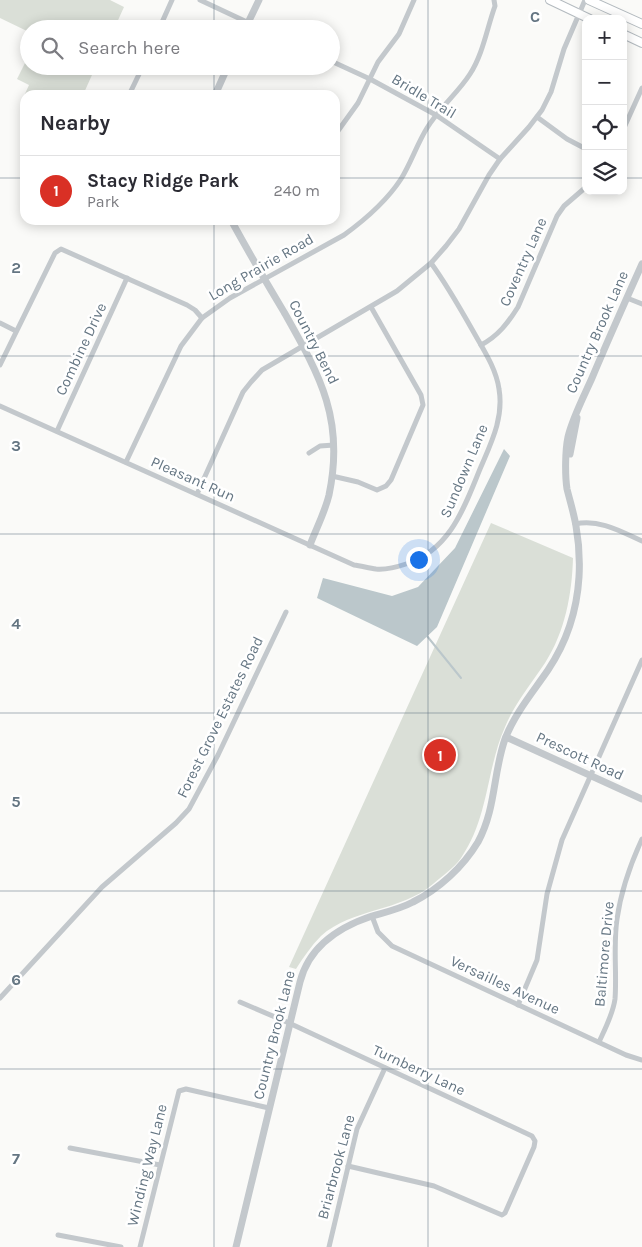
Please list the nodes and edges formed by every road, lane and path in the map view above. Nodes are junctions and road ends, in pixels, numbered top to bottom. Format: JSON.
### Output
{"nodes":[{"id":1,"x":172,"y":0,"type":"edge"},
{"id":2,"x":200,"y":0,"type":"edge"},
{"id":3,"x":258,"y":0,"type":"edge"},
{"id":4,"x":414,"y":0,"type":"edge"},
{"id":5,"x":494,"y":0,"type":"edge"},
{"id":6,"x":550,"y":0,"type":"edge"},
{"id":7,"x":585,"y":0,"type":"edge"},
{"id":8,"x":589,"y":0,"type":"edge"},
{"id":9,"x":579,"y":13,"type":"junction"},
{"id":10,"x":583,"y":15,"type":"edge"},
{"id":11,"x":163,"y":20,"type":"edge"},
{"id":12,"x":238,"y":20,"type":"edge"},
{"id":13,"x":249,"y":20,"type":"edge"},
{"id":14,"x":642,"y":24,"type":"edge"},
{"id":15,"x":627,"y":36,"type":"edge"},
{"id":16,"x":642,"y":43,"type":"edge"},
{"id":17,"x":340,"y":65,"type":"edge"},
{"id":18,"x":139,"y":75,"type":"edge"},
{"id":19,"x":224,"y":75,"type":"edge"},
{"id":20,"x":370,"y":79,"type":"junction"},
{"id":21,"x":642,"y":88,"type":"edge"},
{"id":22,"x":132,"y":90,"type":"edge"},
{"id":23,"x":218,"y":90,"type":"edge"},
{"id":24,"x":436,"y":115,"type":"junction"},
{"id":25,"x":537,"y":118,"type":"junction"},
{"id":26,"x":627,"y":121,"type":"edge"},
{"id":27,"x":340,"y":128,"type":"edge"},
{"id":28,"x":582,"y":147,"type":"edge"},
{"id":29,"x":500,"y":159,"type":"junction"},
{"id":30,"x":582,"y":190,"type":"edge"},
{"id":31,"x":234,"y":225,"type":"edge"},
{"id":32,"x":431,"y":263,"type":"junction"},
{"id":33,"x":642,"y":264,"type":"edge"},
{"id":34,"x":127,"y":278,"type":"junction"},
{"id":35,"x":264,"y":279,"type":"junction"},
{"id":36,"x":627,"y":298,"type":"junction"},
{"id":37,"x":642,"y":304,"type":"edge"},
{"id":38,"x":371,"y":307,"type":"junction"},
{"id":39,"x":202,"y":318,"type":"junction"},
{"id":40,"x":0,"y":323,"type":"edge"},
{"id":41,"x":16,"y":331,"type":"junction"},
{"id":42,"x":481,"y":345,"type":"junction"},
{"id":43,"x":303,"y":346,"type":"junction"},
{"id":44,"x":0,"y":365,"type":"edge"},
{"id":45,"x":0,"y":406,"type":"edge"},
{"id":46,"x":57,"y":431,"type":"junction"},
{"id":47,"x":334,"y":445,"type":"junction"},
{"id":48,"x":309,"y":453,"type":"dead end"},
{"id":49,"x":126,"y":462,"type":"junction"},
{"id":50,"x":332,"y":476,"type":"junction"},
{"id":51,"x":197,"y":494,"type":"junction"},
{"id":52,"x":576,"y":524,"type":"junction"},
{"id":53,"x":642,"y":542,"type":"edge"},
{"id":54,"x":310,"y":545,"type":"junction"},
{"id":55,"x":378,"y":569,"type":"joint"},
{"id":56,"x":286,"y":612,"type":"dead end"},
{"id":57,"x":642,"y":660,"type":"edge"},
{"id":58,"x":506,"y":737,"type":"junction"},
{"id":59,"x":590,"y":775,"type":"junction"},
{"id":60,"x":642,"y":799,"type":"edge"},
{"id":61,"x":642,"y":839,"type":"edge"},
{"id":62,"x":372,"y":916,"type":"junction"},
{"id":63,"x":0,"y":998,"type":"edge"},
{"id":64,"x":240,"y":1002,"type":"dead end"},
{"id":65,"x":518,"y":1005,"type":"junction"},
{"id":66,"x":290,"y":1023,"type":"junction"},
{"id":67,"x":599,"y":1042,"type":"junction"},
{"id":68,"x":642,"y":1060,"type":"edge"},
{"id":69,"x":385,"y":1068,"type":"junction"},
{"id":70,"x":269,"y":1108,"type":"junction"},
{"id":71,"x":70,"y":1148,"type":"dead end"},
{"id":72,"x":160,"y":1165,"type":"junction"},
{"id":73,"x":348,"y":1166,"type":"junction"},
{"id":74,"x":58,"y":1235,"type":"dead end"},
{"id":75,"x":121,"y":1247,"type":"edge"},
{"id":76,"x":140,"y":1247,"type":"edge"},
{"id":77,"x":236,"y":1247,"type":"edge"},
{"id":78,"x":329,"y":1247,"type":"edge"}],
"edges":[{"from":1,"to":11,"type":"street"},
{"from":2,"to":12,"type":"street"},
{"from":3,"to":13,"type":"street"},
{"from":4,"to":20,"type":"street"},
{"from":5,"to":24,"type":"street","name":"Long Prairie Road"},
{"from":6,"to":9,"type":"main road"},
{"from":7,"to":9,"type":"street"},
{"from":8,"to":14,"type":"main road"},
{"from":9,"to":10,"type":"main road"},
{"from":9,"to":25,"type":"street"},
{"from":15,"to":16,"type":"main road"},
{"from":17,"to":20,"type":"street","name":"Bridle Trail"},
{"from":18,"to":22,"type":"street"},
{"from":19,"to":23,"type":"street"},
{"from":20,"to":24,"type":"street","name":"Bridle Trail"},
{"from":20,"to":27,"type":"street"},
{"from":21,"to":26,"type":"street"},
{"from":24,"to":29,"type":"street","name":"Bridle Trail"},
{"from":24,"to":35,"type":"street","name":"Long Prairie Road"},
{"from":25,"to":28,"type":"street"},
{"from":25,"to":29,"type":"street"},
{"from":29,"to":32,"type":"street"},
{"from":30,"to":42,"type":"street","name":"Coventry Lane"},
{"from":31,"to":35,"type":"street","name":"Country Bend"},
{"from":32,"to":38,"type":"street"},
{"from":32,"to":42,"type":"street","name":"Sundown Lane"},
{"from":33,"to":36,"type":"street","name":"Country Brook Lane"},
{"from":34,"to":39,"type":"street"},
{"from":34,"to":41,"type":"street"},
{"from":34,"to":46,"type":"street","name":"Combine Drive"},
{"from":35,"to":39,"type":"street","name":"Long Prairie Road"},
{"from":35,"to":43,"type":"street","name":"Country Bend"},
{"from":36,"to":37,"type":"street"},
{"from":36,"to":52,"type":"street","name":"Country Brook Lane"},
{"from":38,"to":43,"type":"street"},
{"from":38,"to":50,"type":"street"},
{"from":39,"to":49,"type":"street","name":"Long Prairie Road"},
{"from":40,"to":41,"type":"street"},
{"from":41,"to":44,"type":"street"},
{"from":42,"to":55,"type":"street","name":"Sundown Lane"},
{"from":43,"to":47,"type":"street","name":"Country Bend"},
{"from":43,"to":51,"type":"street"},
{"from":45,"to":46,"type":"street","name":"Pleasant Run"},
{"from":46,"to":49,"type":"street","name":"Pleasant Run"},
{"from":47,"to":48,"type":"street"},
{"from":47,"to":50,"type":"street","name":"Country Bend"},
{"from":49,"to":51,"type":"street","name":"Pleasant Run"},
{"from":50,"to":54,"type":"street","name":"Country Bend"},
{"from":51,"to":54,"type":"street","name":"Pleasant Run"},
{"from":52,"to":53,"type":"street"},
{"from":52,"to":58,"type":"street","name":"Country Brook Lane"},
{"from":54,"to":55,"type":"street","name":"Pleasant Run"},
{"from":56,"to":63,"type":"street","name":"Forest Grove Estates Road"},
{"from":57,"to":59,"type":"street"},
{"from":58,"to":59,"type":"street","name":"Prescott Road"},
{"from":58,"to":62,"type":"street","name":"Country Brook Lane"},
{"from":59,"to":60,"type":"street","name":"Prescott Road"},
{"from":59,"to":65,"type":"street"},
{"from":61,"to":67,"type":"street","name":"Baltimore Drive"},
{"from":62,"to":65,"type":"street","name":"Versailles Avenue"},
{"from":62,"to":66,"type":"street","name":"Country Brook Lane"},
{"from":64,"to":66,"type":"street","name":"Turnberry Lane"},
{"from":65,"to":67,"type":"street","name":"Versailles Avenue"},
{"from":66,"to":69,"type":"street","name":"Turnberry Lane"},
{"from":66,"to":70,"type":"street","name":"Country Brook Lane"},
{"from":67,"to":68,"type":"street","name":"Versailles Avenue"},
{"from":69,"to":73,"type":"street","name":"Briarbrook Lane"},
{"from":69,"to":73,"type":"street","name":"Turnberry Lane"},
{"from":70,"to":72,"type":"street","name":"Winding Way Lane"},
{"from":70,"to":77,"type":"street","name":"Country Brook Lane"},
{"from":71,"to":72,"type":"street"},
{"from":72,"to":76,"type":"street","name":"Winding Way Lane"},
{"from":73,"to":78,"type":"street","name":"Briarbrook Lane"},
{"from":74,"to":75,"type":"street"}]}
